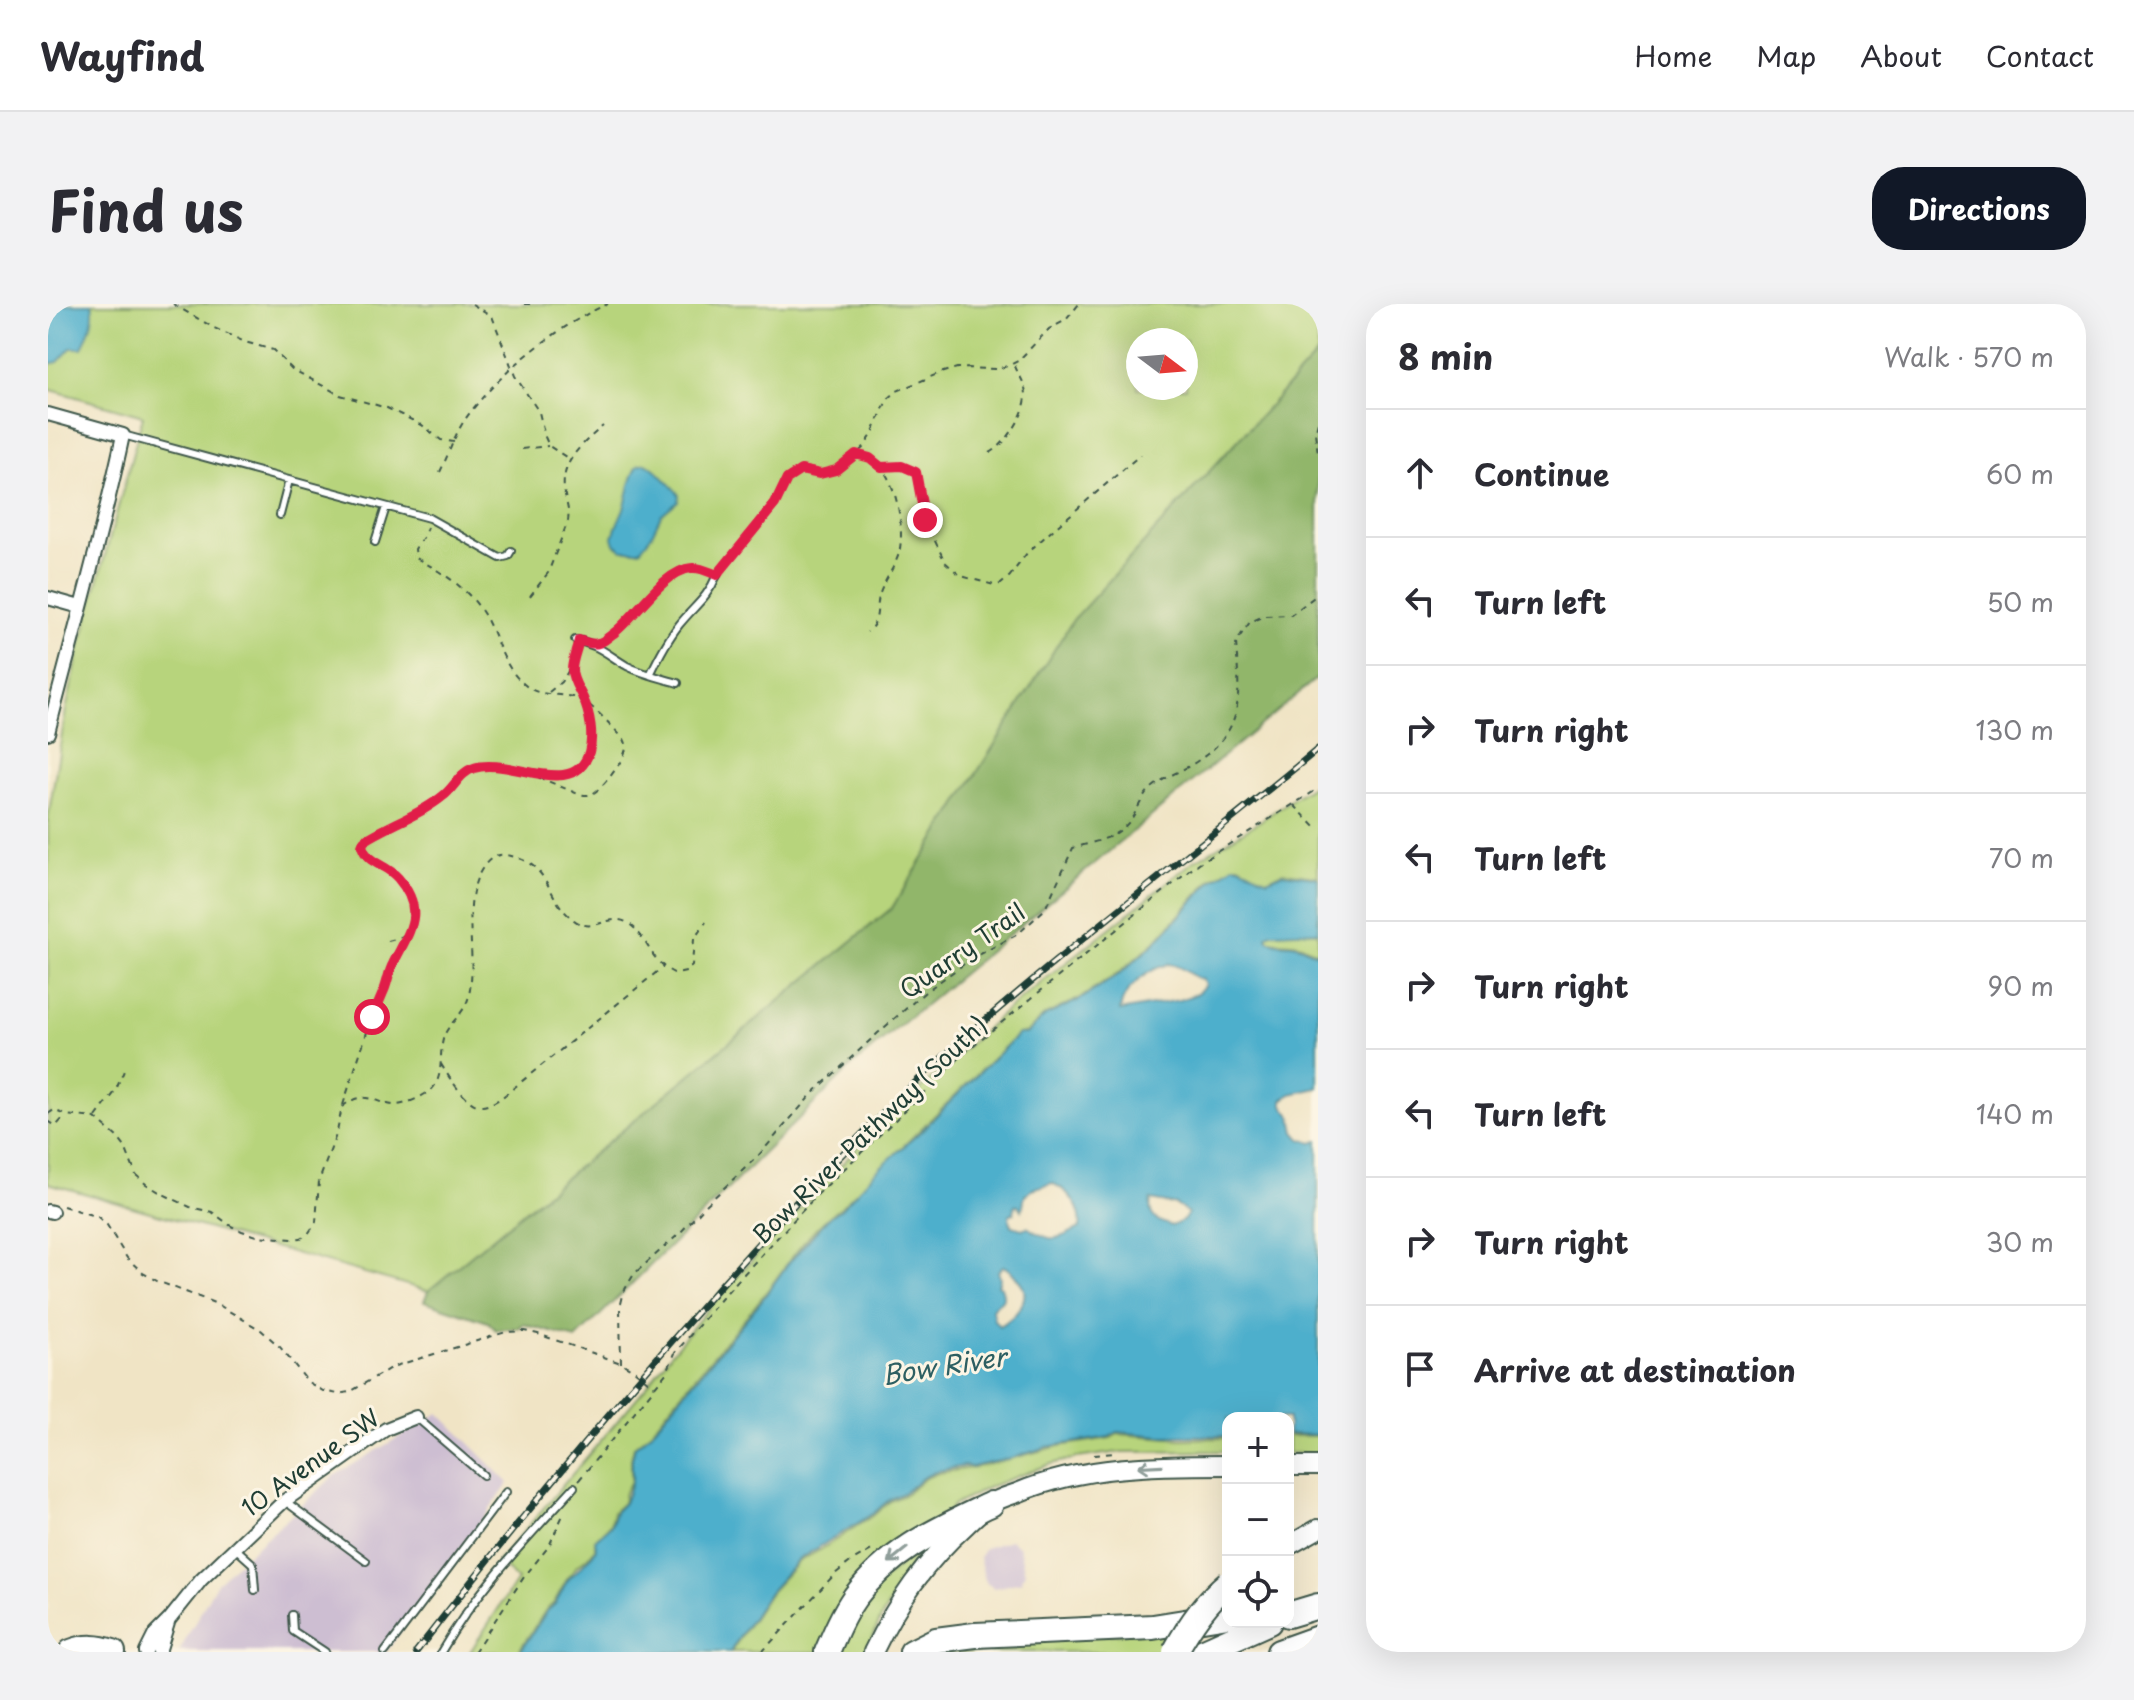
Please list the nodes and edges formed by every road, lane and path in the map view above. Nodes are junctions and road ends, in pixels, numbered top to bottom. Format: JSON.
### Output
{"nodes":[{"id":1,"x":173,"y":304,"type":"edge"},
{"id":2,"x":472,"y":304,"type":"edge"},
{"id":3,"x":524,"y":304,"type":"edge"},
{"id":4,"x":535,"y":304,"type":"edge"},
{"id":5,"x":608,"y":304,"type":"edge"},
{"id":6,"x":1079,"y":304,"type":"edge"},
{"id":7,"x":1014,"y":363,"type":"junction"},
{"id":8,"x":511,"y":368,"type":"junction"},
{"id":9,"x":48,"y":414,"type":"edge"},
{"id":10,"x":1318,"y":422,"type":"edge"},
{"id":11,"x":603,"y":426,"type":"dead end"},
{"id":12,"x":123,"y":435,"type":"junction"},
{"id":13,"x":454,"y":442,"type":"junction"},
{"id":14,"x":549,"y":446,"type":"junction"},
{"id":15,"x":522,"y":449,"type":"dead end"},
{"id":16,"x":990,"y":453,"type":"dead end"},
{"id":17,"x":1318,"y":453,"type":"edge"},
{"id":18,"x":856,"y":454,"type":"junction"},
{"id":19,"x":1140,"y":455,"type":"dead end"},
{"id":20,"x":570,"y":459,"type":"junction"},
{"id":21,"x":881,"y":467,"type":"junction"},
{"id":22,"x":440,"y":472,"type":"dead end"},
{"id":23,"x":289,"y":480,"type":"junction"},
{"id":24,"x":386,"y":507,"type":"junction"},
{"id":25,"x":280,"y":515,"type":"dead end"},
{"id":26,"x":429,"y":518,"type":"junction"},
{"id":27,"x":375,"y":542,"type":"dead end"},
{"id":28,"x":511,"y":551,"type":"dead end"},
{"id":29,"x":717,"y":575,"type":"junction"},
{"id":30,"x":1318,"y":594,"type":"edge"},
{"id":31,"x":530,"y":596,"type":"dead end"},
{"id":32,"x":48,"y":598,"type":"edge"},
{"id":33,"x":80,"y":607,"type":"junction"},
{"id":34,"x":867,"y":632,"type":"dead end"},
{"id":35,"x":577,"y":640,"type":"joint"},
{"id":36,"x":595,"y":644,"type":"junction"},
{"id":37,"x":572,"y":666,"type":"junction"},
{"id":38,"x":650,"y":675,"type":"junction"},
{"id":39,"x":678,"y":683,"type":"dead end"},
{"id":40,"x":548,"y":693,"type":"junction"},
{"id":41,"x":585,"y":702,"type":"junction"},
{"id":42,"x":48,"y":733,"type":"edge"},
{"id":43,"x":536,"y":775,"type":"junction"},
{"id":44,"x":1318,"y":789,"type":"edge"},
{"id":45,"x":1293,"y":804,"type":"junction"},
{"id":46,"x":1318,"y":830,"type":"edge"},
{"id":47,"x":706,"y":922,"type":"dead end"},
{"id":48,"x":409,"y":931,"type":"junction"},
{"id":49,"x":388,"y":941,"type":"dead end"},
{"id":50,"x":663,"y":967,"type":"junction"},
{"id":51,"x":441,"y":1063,"type":"junction"},
{"id":52,"x":126,"y":1066,"type":"dead end"},
{"id":53,"x":342,"y":1107,"type":"junction"},
{"id":54,"x":48,"y":1114,"type":"edge"},
{"id":55,"x":66,"y":1115,"type":"junction"},
{"id":56,"x":95,"y":1118,"type":"junction"},
{"id":57,"x":48,"y":1121,"type":"edge"},
{"id":58,"x":50,"y":1212,"type":"edge"},
{"id":59,"x":621,"y":1363,"type":"junction"},
{"id":60,"x":655,"y":1387,"type":"junction"},
{"id":61,"x":416,"y":1417,"type":"joint"},
{"id":62,"x":1222,"y":1465,"type":"edge"},
{"id":63,"x":1294,"y":1466,"type":"edge"},
{"id":64,"x":1318,"y":1466,"type":"edge"},
{"id":65,"x":483,"y":1475,"type":"dead end"},
{"id":66,"x":574,"y":1487,"type":"junction"},
{"id":67,"x":506,"y":1492,"type":"dead end"},
{"id":68,"x":285,"y":1501,"type":"junction"},
{"id":69,"x":991,"y":1504,"type":"junction"},
{"id":70,"x":1318,"y":1529,"type":"edge"},
{"id":71,"x":1294,"y":1543,"type":"edge"},
{"id":72,"x":234,"y":1547,"type":"junction"},
{"id":73,"x":366,"y":1561,"type":"dead end"},
{"id":74,"x":849,"y":1563,"type":"dead end"},
{"id":75,"x":1222,"y":1588,"type":"edge"},
{"id":76,"x":255,"y":1590,"type":"dead end"},
{"id":77,"x":1318,"y":1606,"type":"edge"},
{"id":78,"x":1294,"y":1608,"type":"edge"},
{"id":79,"x":1294,"y":1613,"type":"edge"},
{"id":80,"x":292,"y":1615,"type":"dead end"},
{"id":81,"x":1222,"y":1616,"type":"edge"},
{"id":82,"x":169,"y":1620,"type":"junction"},
{"id":83,"x":1256,"y":1628,"type":"edge"},
{"id":84,"x":1318,"y":1638,"type":"edge"},
{"id":85,"x":71,"y":1652,"type":"edge"},
{"id":86,"x":113,"y":1652,"type":"edge"},
{"id":87,"x":146,"y":1652,"type":"edge"},
{"id":88,"x":159,"y":1652,"type":"edge"},
{"id":89,"x":325,"y":1652,"type":"edge"},
{"id":90,"x":385,"y":1652,"type":"edge"},
{"id":91,"x":441,"y":1652,"type":"edge"},
{"id":92,"x":474,"y":1652,"type":"edge"},
{"id":93,"x":762,"y":1652,"type":"edge"},
{"id":94,"x":827,"y":1652,"type":"edge"},
{"id":95,"x":873,"y":1652,"type":"edge"},
{"id":96,"x":912,"y":1652,"type":"edge"},
{"id":97,"x":1175,"y":1652,"type":"edge"},
{"id":98,"x":1202,"y":1652,"type":"edge"},
{"id":99,"x":1279,"y":1652,"type":"edge"}],
"edges":[{"from":1,"to":13,"type":"path"},
{"from":2,"to":8,"type":"path"},
{"from":3,"to":4,"type":"path"},
{"from":5,"to":8,"type":"path"},
{"from":6,"to":7,"type":"path"},
{"from":7,"to":16,"type":"path"},
{"from":7,"to":18,"type":"path"},
{"from":8,"to":13,"type":"path"},
{"from":8,"to":14,"type":"path"},
{"from":9,"to":12,"type":"street"},
{"from":10,"to":17,"type":"path"},
{"from":11,"to":20,"type":"path"},
{"from":12,"to":23,"type":"lane"},
{"from":12,"to":33,"type":"street"},
{"from":13,"to":22,"type":"path"},
{"from":14,"to":15,"type":"path"},
{"from":14,"to":20,"type":"path"},
{"from":18,"to":21,"type":"path"},
{"from":18,"to":29,"type":"path"},
{"from":19,"to":21,"type":"path"},
{"from":20,"to":31,"type":"path"},
{"from":21,"to":34,"type":"path"},
{"from":23,"to":24,"type":"lane"},
{"from":23,"to":25,"type":"lane"},
{"from":24,"to":26,"type":"lane"},
{"from":24,"to":27,"type":"lane"},
{"from":26,"to":28,"type":"lane"},
{"from":26,"to":40,"type":"path"},
{"from":29,"to":36,"type":"path"},
{"from":29,"to":38,"type":"lane"},
{"from":30,"to":59,"type":"path","name":"Quarry Trail"},
{"from":32,"to":33,"type":"street"},
{"from":33,"to":42,"type":"street"},
{"from":35,"to":36,"type":"lane"},
{"from":35,"to":37,"type":"path"},
{"from":36,"to":38,"type":"lane"},
{"from":37,"to":40,"type":"path"},
{"from":37,"to":41,"type":"path"},
{"from":38,"to":39,"type":"lane"},
{"from":40,"to":41,"type":"path"},
{"from":41,"to":43,"type":"path"},
{"from":41,"to":43,"type":"path"},
{"from":43,"to":48,"type":"path"},
{"from":44,"to":45,"type":"path","name":"Bow River Pathway (South)"},
{"from":45,"to":46,"type":"path"},
{"from":45,"to":60,"type":"path","name":"Bow River Pathway (South)"},
{"from":47,"to":50,"type":"path"},
{"from":48,"to":49,"type":"path"},
{"from":48,"to":53,"type":"path"},
{"from":50,"to":51,"type":"path"},
{"from":50,"to":51,"type":"path"},
{"from":51,"to":53,"type":"path"},
{"from":52,"to":56,"type":"path"},
{"from":53,"to":56,"type":"path"},
{"from":54,"to":55,"type":"path"},
{"from":55,"to":56,"type":"path"},
{"from":55,"to":57,"type":"path"},
{"from":58,"to":59,"type":"path"},
{"from":59,"to":60,"type":"path"},
{"from":60,"to":66,"type":"path","name":"Bow River Pathway (South)"},
{"from":61,"to":65,"type":"lane"},
{"from":61,"to":68,"type":"street","name":"10 Avenue SW"},
{"from":62,"to":69,"type":"main road","one_way":true},
{"from":63,"to":64,"type":"main road"},
{"from":66,"to":91,"type":"lane"},
{"from":66,"to":92,"type":"path","name":"Bow River Pathway (South)"},
{"from":67,"to":90,"type":"lane"},
{"from":68,"to":72,"type":"street","name":"10 Avenue SW"},
{"from":68,"to":73,"type":"lane"},
{"from":69,"to":94,"type":"highway","one_way":true},
{"from":69,"to":95,"type":"main road"},
{"from":70,"to":71,"type":"main road"},
{"from":72,"to":76,"type":"lane"},
{"from":72,"to":82,"type":"street","name":"10 Avenue SW"},
{"from":74,"to":93,"type":"path"},
{"from":75,"to":97,"type":"highway","bridge":true},
{"from":77,"to":78,"type":"highway"},
{"from":77,"to":79,"type":"highway"},
{"from":80,"to":89,"type":"lane"},
{"from":81,"to":96,"type":"highway"},
{"from":82,"to":87,"type":"street","name":"10 Avenue SW"},
{"from":82,"to":88,"type":"street","name":"10 Avenue SW"},
{"from":83,"to":98,"type":"highway"},
{"from":84,"to":99,"type":"highway"},
{"from":85,"to":86,"type":"highway"}]}
